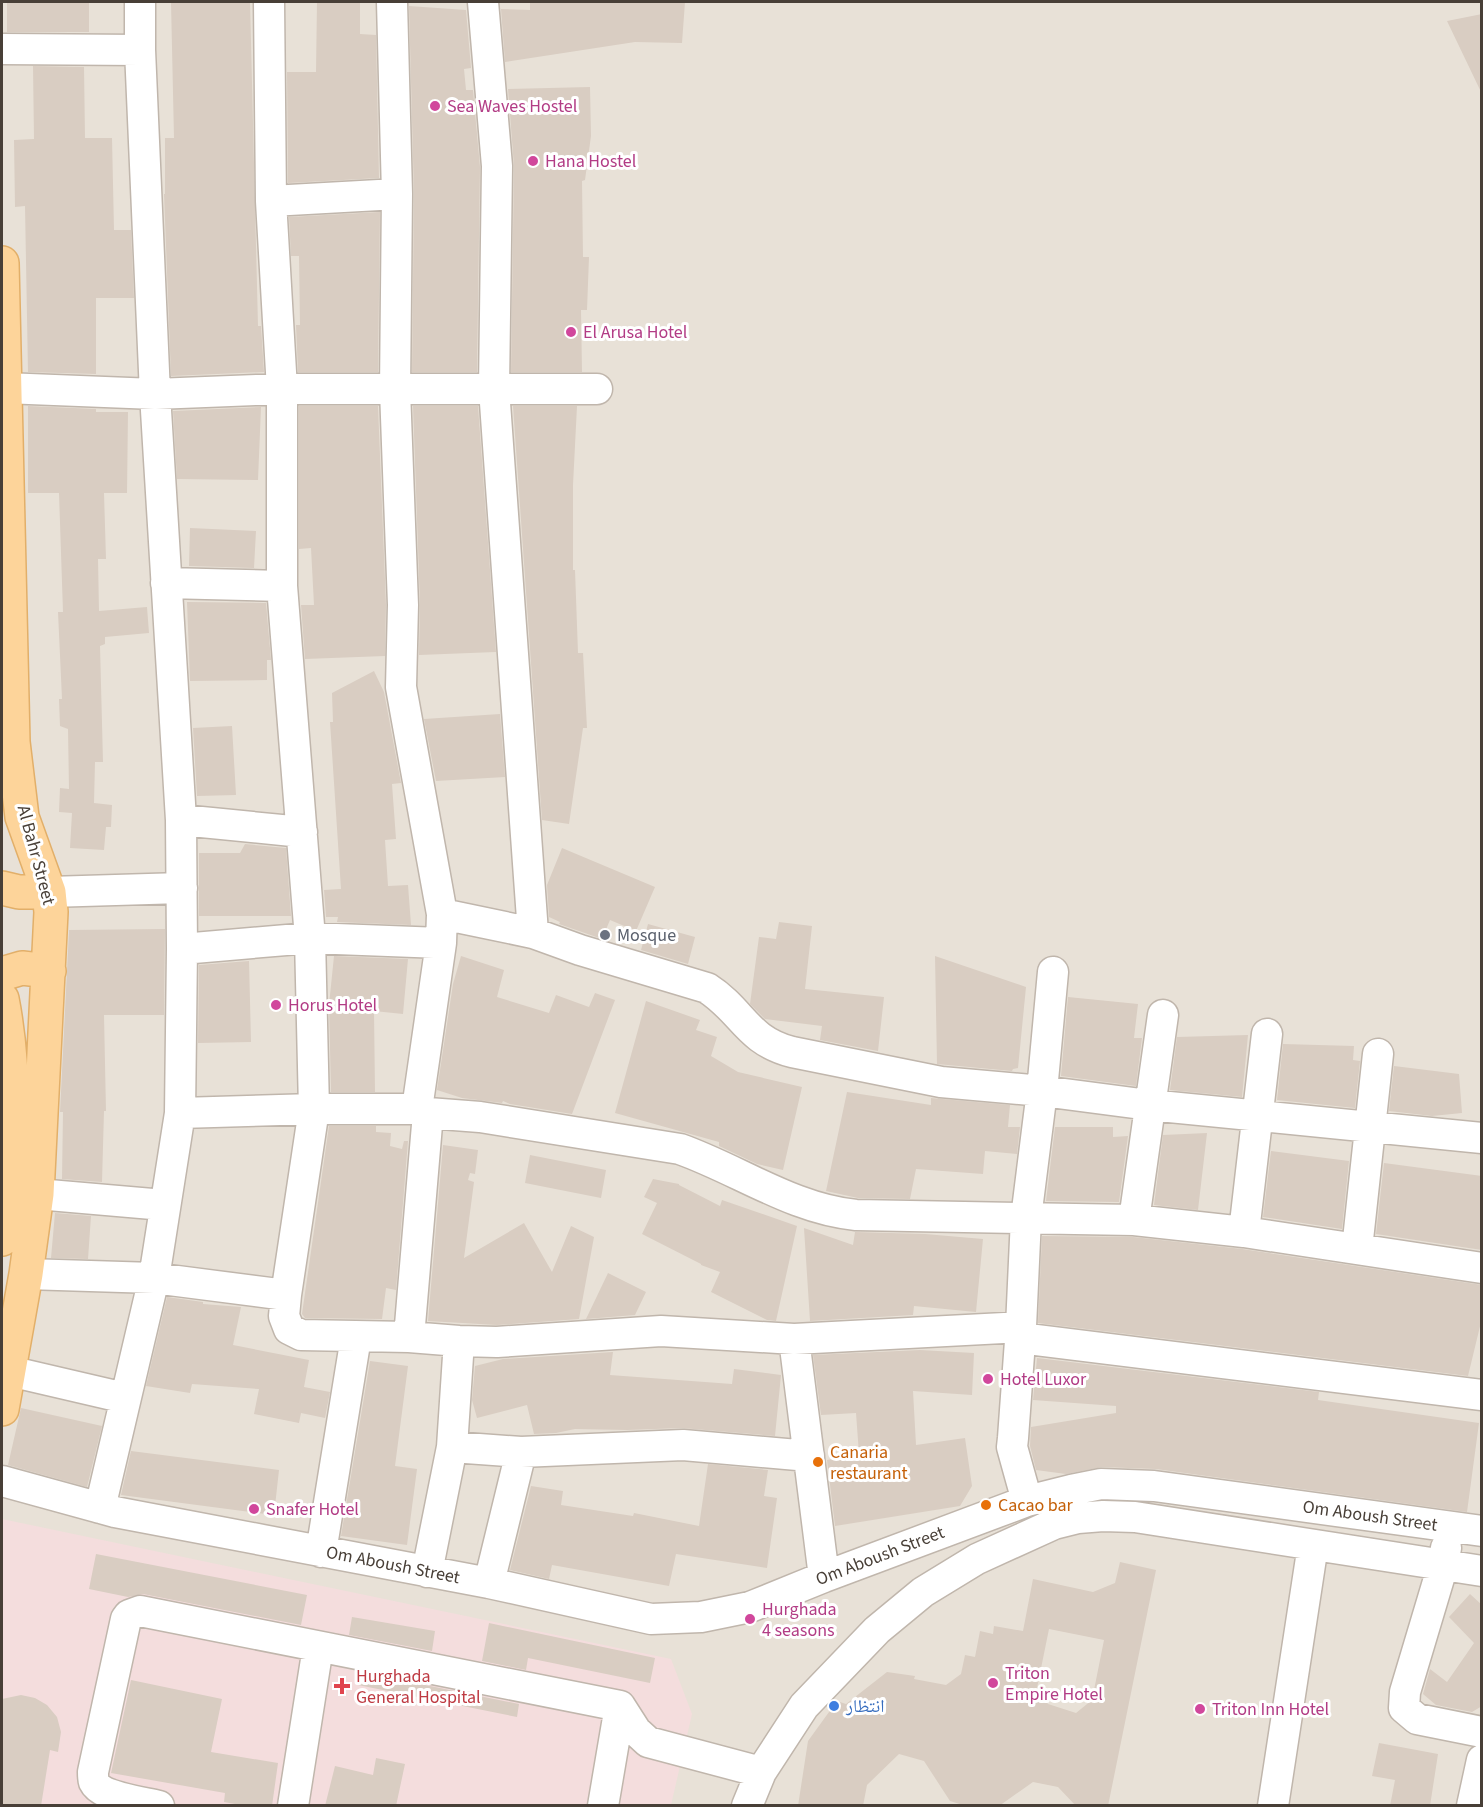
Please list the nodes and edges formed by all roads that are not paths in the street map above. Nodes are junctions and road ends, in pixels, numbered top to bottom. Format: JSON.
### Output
{"nodes":[{"id":1,"x":140,"y":2,"type":"edge"},
{"id":2,"x":269,"y":2,"type":"edge"},
{"id":3,"x":392,"y":2,"type":"edge"},
{"id":4,"x":483,"y":2,"type":"edge"},
{"id":5,"x":2,"y":49,"type":"edge"},
{"id":6,"x":140,"y":50,"type":"junction"},
{"id":7,"x":397,"y":194,"type":"junction"},
{"id":8,"x":271,"y":201,"type":"junction"},
{"id":9,"x":2,"y":262,"type":"edge"},
{"id":10,"x":4,"y":388,"type":"junction"},
{"id":11,"x":282,"y":389,"type":"junction"},
{"id":12,"x":494,"y":389,"type":"junction"},
{"id":13,"x":597,"y":389,"type":"dead end"},
{"id":14,"x":395,"y":390,"type":"junction"},
{"id":15,"x":155,"y":394,"type":"junction"},
{"id":16,"x":166,"y":583,"type":"junction"},
{"id":17,"x":282,"y":586,"type":"junction"},
{"id":18,"x":181,"y":820,"type":"junction"},
{"id":19,"x":302,"y":832,"type":"junction"},
{"id":20,"x":2,"y":888,"type":"edge"},
{"id":21,"x":182,"y":888,"type":"junction"},
{"id":22,"x":49,"y":892,"type":"junction"},
{"id":23,"x":441,"y":929,"type":"junction"},
{"id":24,"x":533,"y":933,"type":"junction"},
{"id":25,"x":310,"y":938,"type":"junction"},
{"id":26,"x":182,"y":949,"type":"junction"},
{"id":27,"x":49,"y":971,"type":"junction"},
{"id":28,"x":1053,"y":972,"type":"dead end"},
{"id":29,"x":2,"y":974,"type":"edge"},
{"id":30,"x":1162,"y":1015,"type":"dead end"},
{"id":31,"x":4,"y":1019,"type":"edge"},
{"id":32,"x":1267,"y":1034,"type":"dead end"},
{"id":33,"x":1378,"y":1054,"type":"dead end"},
{"id":34,"x":1042,"y":1091,"type":"junction"},
{"id":35,"x":1149,"y":1105,"type":"junction"},
{"id":36,"x":314,"y":1109,"type":"junction"},
{"id":37,"x":422,"y":1111,"type":"junction"},
{"id":38,"x":180,"y":1113,"type":"junction"},
{"id":39,"x":1257,"y":1115,"type":"junction"},
{"id":40,"x":1370,"y":1127,"type":"junction"},
{"id":41,"x":1482,"y":1138,"type":"edge"},
{"id":42,"x":37,"y":1194,"type":"junction"},
{"id":43,"x":164,"y":1205,"type":"junction"},
{"id":44,"x":1026,"y":1218,"type":"junction"},
{"id":45,"x":1134,"y":1220,"type":"junction"},
{"id":46,"x":1244,"y":1233,"type":"junction"},
{"id":47,"x":2,"y":1239,"type":"edge"},
{"id":48,"x":1357,"y":1250,"type":"junction"},
{"id":49,"x":1482,"y":1268,"type":"edge"},
{"id":50,"x":26,"y":1274,"type":"junction"},
{"id":51,"x":154,"y":1278,"type":"junction"},
{"id":52,"x":286,"y":1295,"type":"junction"},
{"id":53,"x":1021,"y":1333,"type":"junction"},
{"id":54,"x":356,"y":1337,"type":"junction"},
{"id":55,"x":409,"y":1337,"type":"junction"},
{"id":56,"x":794,"y":1339,"type":"junction"},
{"id":57,"x":459,"y":1341,"type":"junction"},
{"id":58,"x":9,"y":1371,"type":"junction"},
{"id":59,"x":1482,"y":1395,"type":"edge"},
{"id":60,"x":125,"y":1398,"type":"junction"},
{"id":61,"x":2,"y":1409,"type":"edge"},
{"id":62,"x":452,"y":1447,"type":"junction"},
{"id":63,"x":520,"y":1452,"type":"junction"},
{"id":64,"x":808,"y":1456,"type":"junction"},
{"id":65,"x":2,"y":1481,"type":"edge"},
{"id":66,"x":1027,"y":1501,"type":"junction"},
{"id":67,"x":100,"y":1508,"type":"junction"},
{"id":68,"x":1449,"y":1527,"type":"junction"},
{"id":69,"x":1482,"y":1532,"type":"edge"},
{"id":70,"x":1313,"y":1545,"type":"junction"},
{"id":71,"x":321,"y":1552,"type":"junction"},
{"id":72,"x":1443,"y":1565,"type":"junction"},
{"id":73,"x":1482,"y":1571,"type":"edge"},
{"id":74,"x":427,"y":1572,"type":"junction"},
{"id":75,"x":824,"y":1577,"type":"junction"},
{"id":76,"x":489,"y":1583,"type":"junction"},
{"id":77,"x":318,"y":1647,"type":"junction"},
{"id":78,"x":620,"y":1706,"type":"junction"},
{"id":79,"x":1482,"y":1732,"type":"edge"},
{"id":80,"x":1482,"y":1760,"type":"edge"},
{"id":81,"x":761,"y":1772,"type":"junction"},
{"id":82,"x":159,"y":1806,"type":"edge"},
{"id":83,"x":293,"y":1806,"type":"edge"},
{"id":84,"x":603,"y":1806,"type":"edge"},
{"id":85,"x":747,"y":1806,"type":"edge"},
{"id":86,"x":1274,"y":1806,"type":"edge"},
{"id":87,"x":1472,"y":1806,"type":"edge"}],
"edges":[{"from":1,"to":6,"type":"street"},
{"from":2,"to":8,"type":"street"},
{"from":3,"to":7,"type":"street"},
{"from":4,"to":12,"type":"street"},
{"from":5,"to":6,"type":"street"},
{"from":6,"to":15,"type":"street"},
{"from":7,"to":8,"type":"street"},
{"from":7,"to":14,"type":"street"},
{"from":8,"to":11,"type":"street"},
{"from":9,"to":10,"type":"main road","name":"Al Bahr Street"},
{"from":10,"to":15,"type":"street"},
{"from":10,"to":22,"type":"main road","name":"Al Bahr Street"},
{"from":11,"to":14,"type":"street"},
{"from":11,"to":15,"type":"street"},
{"from":11,"to":17,"type":"street"},
{"from":12,"to":13,"type":"street"},
{"from":12,"to":14,"type":"street"},
{"from":12,"to":24,"type":"street"},
{"from":14,"to":23,"type":"street"},
{"from":15,"to":16,"type":"street"},
{"from":16,"to":17,"type":"street"},
{"from":16,"to":18,"type":"street"},
{"from":17,"to":19,"type":"street"},
{"from":18,"to":19,"type":"street"},
{"from":18,"to":21,"type":"street"},
{"from":19,"to":25,"type":"street"},
{"from":20,"to":22,"type":"main road"},
{"from":21,"to":22,"type":"street"},
{"from":21,"to":26,"type":"street"},
{"from":22,"to":27,"type":"main road","name":"Al Bahr Street"},
{"from":23,"to":24,"type":"street"},
{"from":23,"to":25,"type":"street"},
{"from":23,"to":37,"type":"street"},
{"from":24,"to":34,"type":"street"},
{"from":25,"to":26,"type":"street"},
{"from":25,"to":36,"type":"street"},
{"from":26,"to":38,"type":"street"},
{"from":27,"to":29,"type":"main road"},
{"from":27,"to":42,"type":"main road","name":"Al Bahr Street"},
{"from":28,"to":34,"type":"street"},
{"from":30,"to":35,"type":"street"},
{"from":31,"to":47,"type":"main road"},
{"from":32,"to":39,"type":"street"},
{"from":33,"to":40,"type":"street"},
{"from":34,"to":35,"type":"street"},
{"from":34,"to":44,"type":"street"},
{"from":35,"to":39,"type":"street"},
{"from":35,"to":45,"type":"street"},
{"from":36,"to":37,"type":"street"},
{"from":36,"to":38,"type":"street"},
{"from":36,"to":52,"type":"street"},
{"from":37,"to":44,"type":"street"},
{"from":37,"to":55,"type":"street"},
{"from":38,"to":43,"type":"street"},
{"from":39,"to":40,"type":"street"},
{"from":39,"to":46,"type":"street"},
{"from":40,"to":41,"type":"street"},
{"from":40,"to":48,"type":"street"},
{"from":42,"to":43,"type":"street"},
{"from":42,"to":50,"type":"main road","name":"Al Bahr Street"},
{"from":43,"to":51,"type":"street"},
{"from":44,"to":45,"type":"street"},
{"from":44,"to":53,"type":"street"},
{"from":45,"to":46,"type":"street"},
{"from":46,"to":48,"type":"street"},
{"from":48,"to":49,"type":"street"},
{"from":50,"to":51,"type":"street"},
{"from":50,"to":58,"type":"main road","name":"Al Bahr Street"},
{"from":51,"to":52,"type":"street"},
{"from":51,"to":60,"type":"street"},
{"from":52,"to":54,"type":"street"},
{"from":53,"to":56,"type":"street"},
{"from":53,"to":59,"type":"street"},
{"from":53,"to":66,"type":"street"},
{"from":54,"to":55,"type":"street"},
{"from":54,"to":71,"type":"street"},
{"from":55,"to":57,"type":"street"},
{"from":56,"to":57,"type":"street"},
{"from":56,"to":64,"type":"street"},
{"from":57,"to":62,"type":"street"},
{"from":58,"to":60,"type":"street"},
{"from":58,"to":61,"type":"main road","name":"Al Bahr Street"},
{"from":60,"to":67,"type":"street"},
{"from":62,"to":63,"type":"street"},
{"from":62,"to":74,"type":"street"},
{"from":63,"to":64,"type":"street"},
{"from":63,"to":76,"type":"street"},
{"from":64,"to":75,"type":"street"},
{"from":65,"to":67,"type":"street","name":"Om Aboush Street"},
{"from":66,"to":68,"type":"street","name":"Om Aboush Street"},
{"from":66,"to":75,"type":"street","name":"Om Aboush Street"},
{"from":67,"to":71,"type":"street","name":"Om Aboush Street"},
{"from":68,"to":69,"type":"street","name":"Om Aboush Street"},
{"from":68,"to":72,"type":"street"},
{"from":70,"to":72,"type":"street","name":"Om Aboush Street"},
{"from":70,"to":81,"type":"street","name":"Om Aboush Street"},
{"from":70,"to":86,"type":"street"},
{"from":71,"to":74,"type":"street","name":"Om Aboush Street"},
{"from":72,"to":73,"type":"street","name":"Om Aboush Street"},
{"from":72,"to":79,"type":"street"},
{"from":74,"to":76,"type":"street","name":"Om Aboush Street"},
{"from":75,"to":76,"type":"street","name":"Om Aboush Street"},
{"from":77,"to":78,"type":"street"},
{"from":77,"to":82,"type":"street"},
{"from":77,"to":83,"type":"street"},
{"from":78,"to":81,"type":"street"},
{"from":78,"to":84,"type":"street"},
{"from":80,"to":87,"type":"street"},
{"from":81,"to":85,"type":"street","name":"Om Aboush Street"}]}
